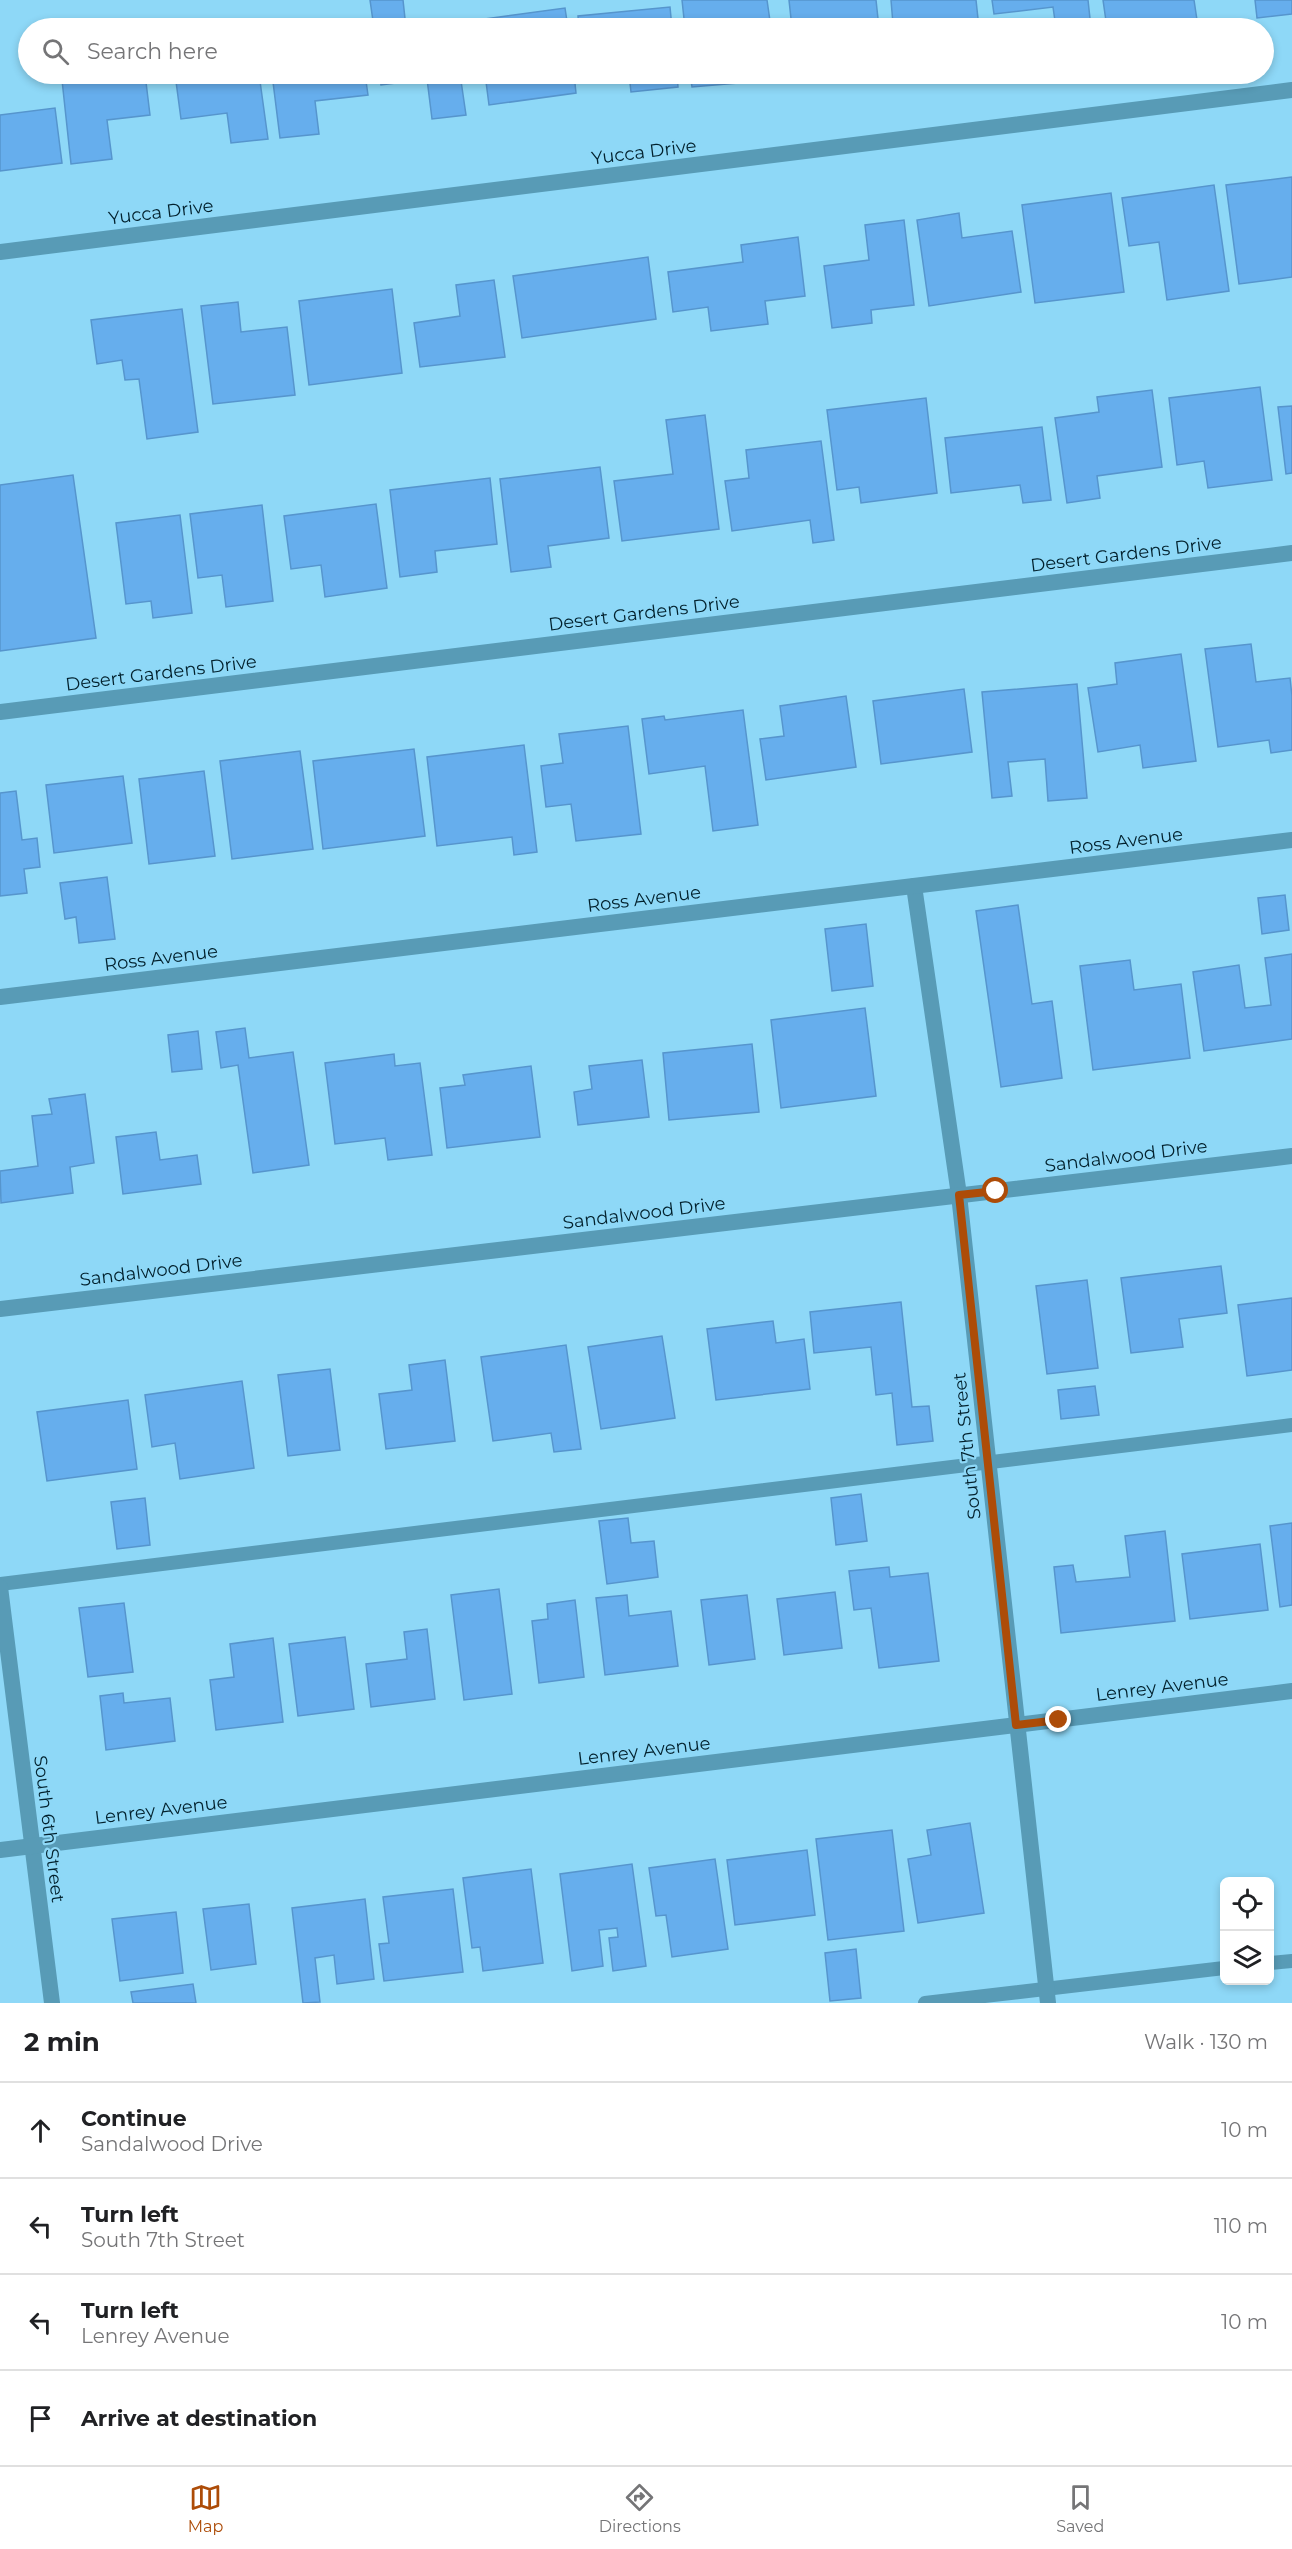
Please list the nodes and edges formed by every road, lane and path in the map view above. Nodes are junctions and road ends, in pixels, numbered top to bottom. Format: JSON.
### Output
{"nodes":[{"id":1,"x":1292,"y":90,"type":"edge"},
{"id":2,"x":0,"y":252,"type":"edge"},
{"id":3,"x":1292,"y":553,"type":"edge"},
{"id":4,"x":0,"y":712,"type":"edge"},
{"id":5,"x":1292,"y":840,"type":"edge"},
{"id":6,"x":914,"y":886,"type":"junction"},
{"id":7,"x":0,"y":997,"type":"edge"},
{"id":8,"x":1292,"y":1156,"type":"edge"},
{"id":9,"x":959,"y":1195,"type":"junction"},
{"id":10,"x":0,"y":1309,"type":"edge"},
{"id":11,"x":1292,"y":1425,"type":"edge"},
{"id":12,"x":988,"y":1462,"type":"junction"},
{"id":13,"x":0,"y":1586,"type":"edge"},
{"id":14,"x":1292,"y":1691,"type":"edge"},
{"id":15,"x":1016,"y":1725,"type":"junction"},
{"id":16,"x":31,"y":1846,"type":"junction"},
{"id":17,"x":0,"y":1850,"type":"edge"},
{"id":18,"x":1292,"y":1961,"type":"edge"},
{"id":19,"x":1274,"y":1963,"type":"edge"},
{"id":20,"x":1220,"y":1969,"type":"edge"},
{"id":21,"x":1047,"y":1996,"type":"edge"},
{"id":22,"x":52,"y":2003,"type":"edge"},
{"id":23,"x":925,"y":2003,"type":"edge"}],
"edges":[{"from":1,"to":2,"type":"street","name":"Yucca Drive"},
{"from":3,"to":4,"type":"street","name":"Desert Gardens Drive"},
{"from":5,"to":6,"type":"street","name":"Ross Avenue"},
{"from":6,"to":7,"type":"street","name":"Ross Avenue"},
{"from":6,"to":9,"type":"street","name":"South 7th Street"},
{"from":8,"to":9,"type":"street","name":"Sandalwood Drive"},
{"from":9,"to":10,"type":"street","name":"Sandalwood Drive"},
{"from":9,"to":12,"type":"street","name":"South 7th Street"},
{"from":11,"to":12,"type":"lane"},
{"from":12,"to":13,"type":"lane"},
{"from":12,"to":15,"type":"street","name":"South 7th Street"},
{"from":13,"to":16,"type":"street","name":"South 6th Street"},
{"from":14,"to":15,"type":"street","name":"Lenrey Avenue"},
{"from":15,"to":16,"type":"street","name":"Lenrey Avenue"},
{"from":15,"to":21,"type":"street","name":"South 7th Street"},
{"from":16,"to":17,"type":"street","name":"Lenrey Avenue"},
{"from":16,"to":22,"type":"street","name":"South 6th Street"},
{"from":18,"to":19,"type":"lane"},
{"from":20,"to":21,"type":"lane"},
{"from":21,"to":23,"type":"lane"}]}
